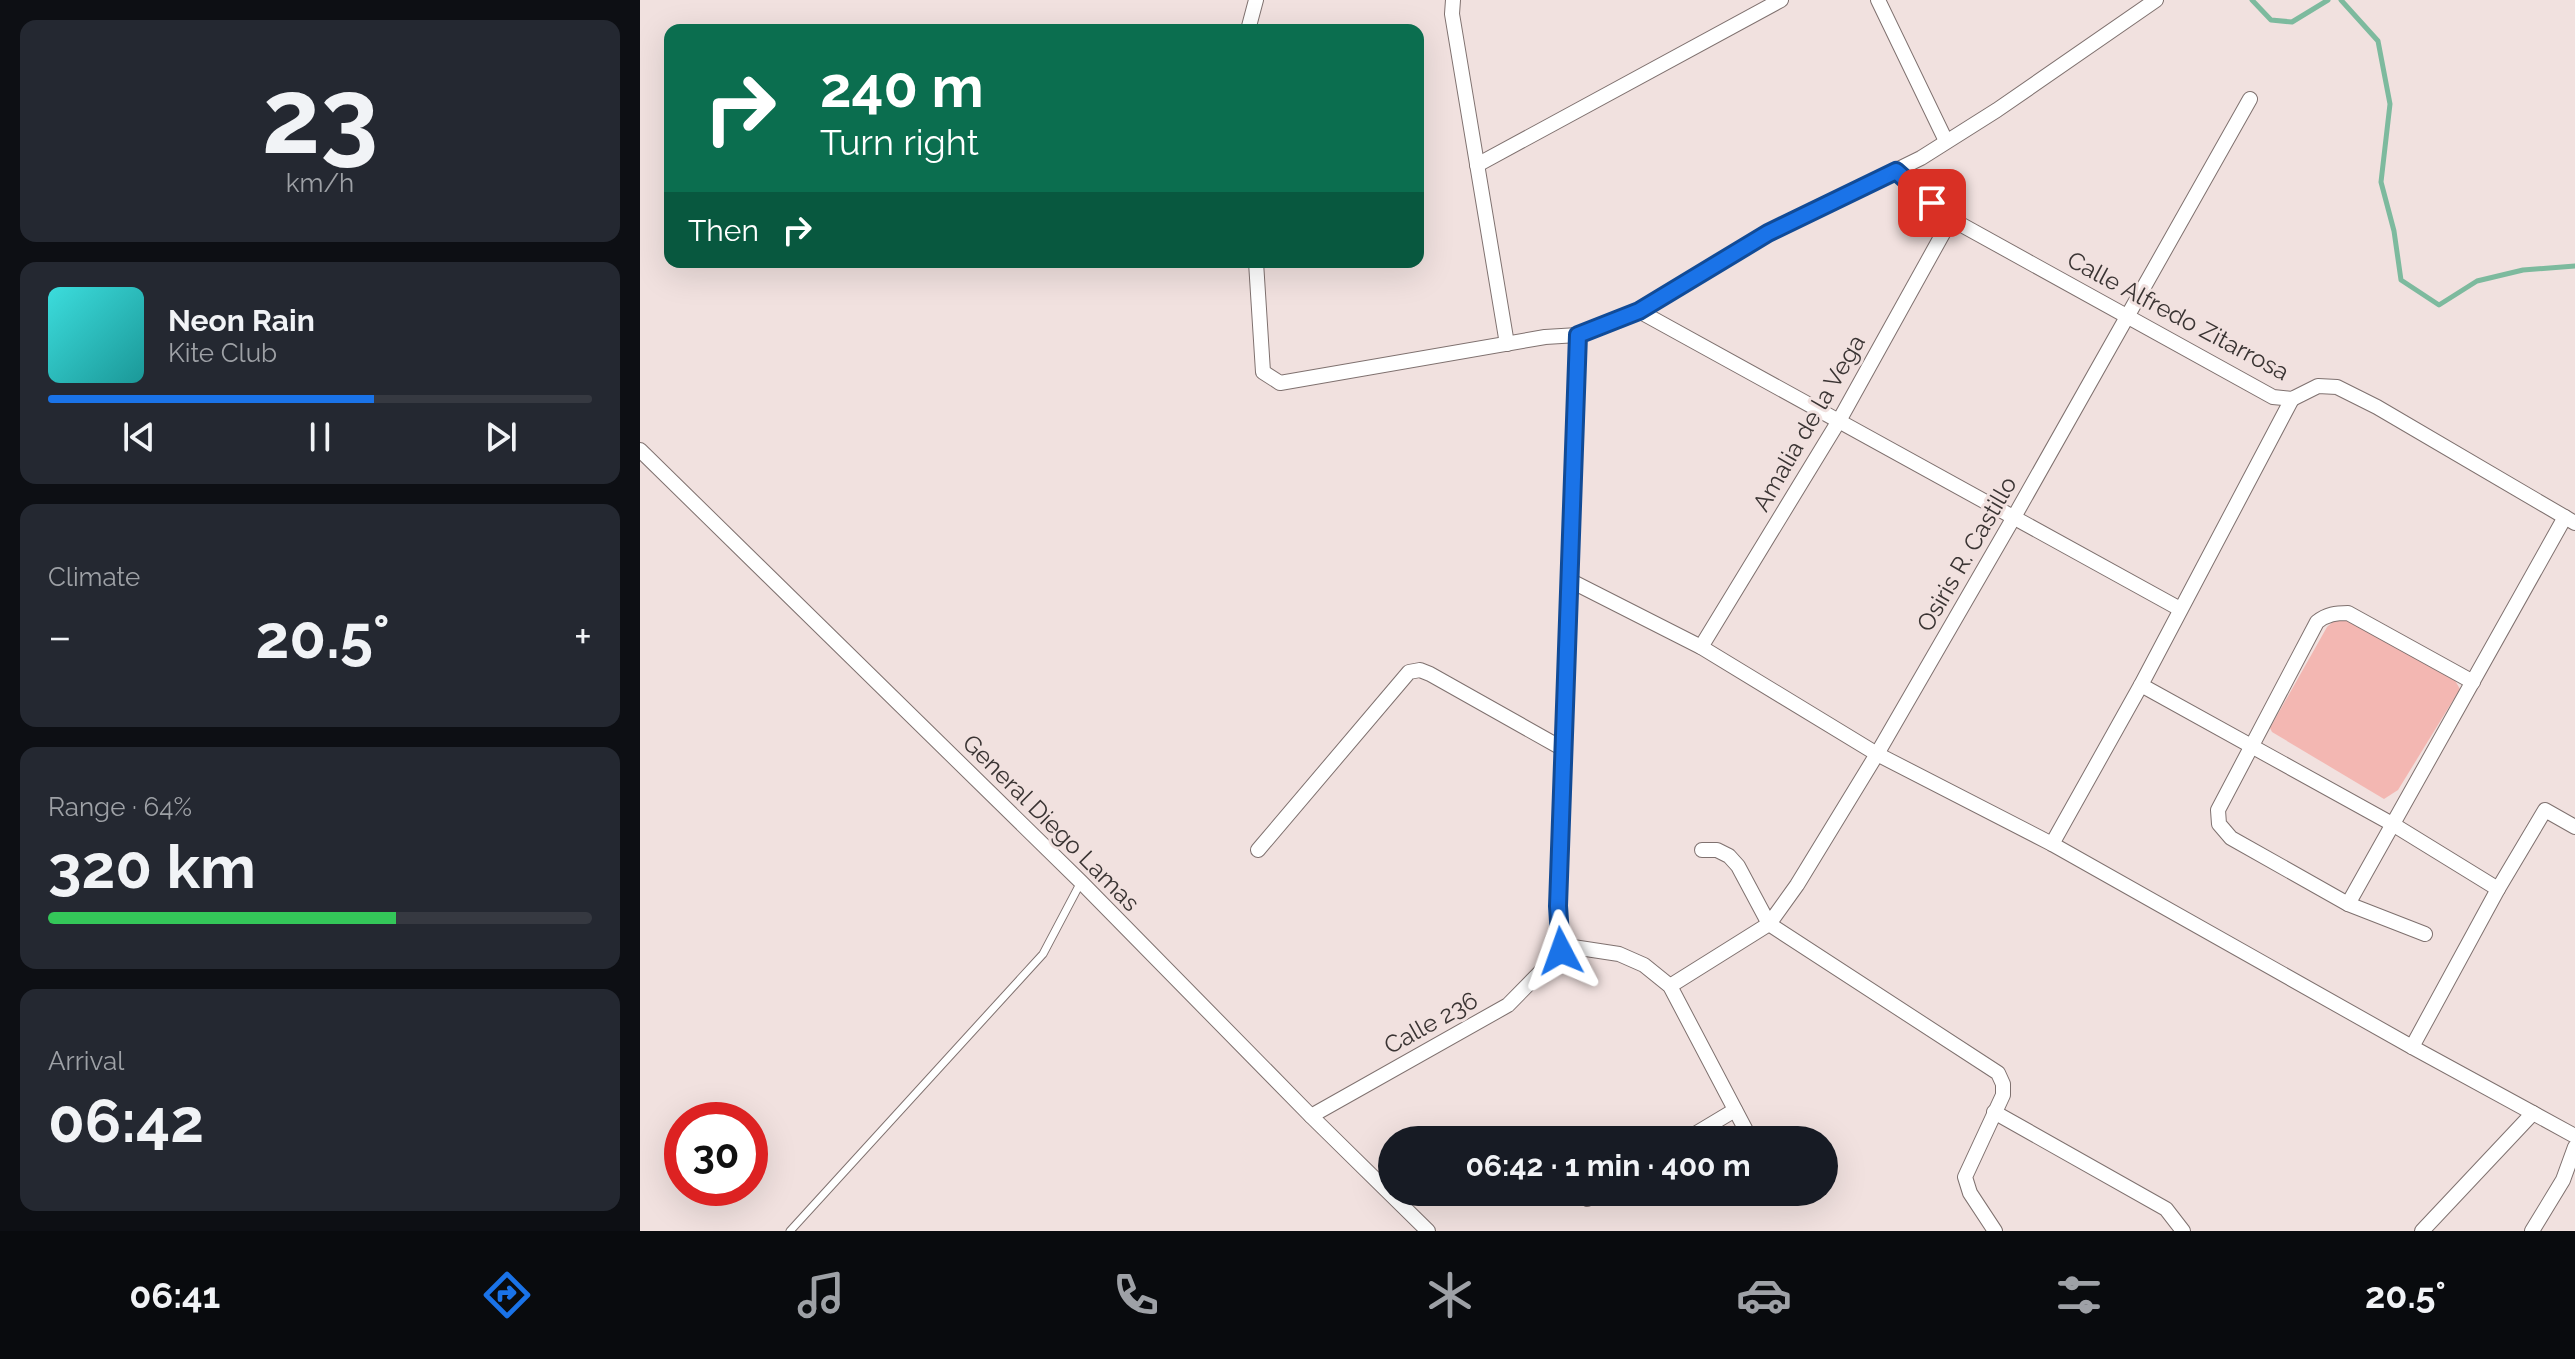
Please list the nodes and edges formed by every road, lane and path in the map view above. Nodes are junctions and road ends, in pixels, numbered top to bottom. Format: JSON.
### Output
{"nodes":[{"id":1,"x":1256,"y":0,"type":"edge"},
{"id":2,"x":1453,"y":0,"type":"edge"},
{"id":3,"x":1781,"y":0,"type":"edge"},
{"id":4,"x":1878,"y":0,"type":"edge"},
{"id":5,"x":2156,"y":0,"type":"edge"},
{"id":6,"x":1250,"y":24,"type":"edge"},
{"id":7,"x":2250,"y":99,"type":"dead end"},
{"id":8,"x":1946,"y":141,"type":"junction"},
{"id":9,"x":1477,"y":165,"type":"junction"},
{"id":10,"x":1896,"y":171,"type":"junction"},
{"id":11,"x":1951,"y":219,"type":"junction"},
{"id":12,"x":1256,"y":268,"type":"edge"},
{"id":13,"x":1639,"y":311,"type":"junction"},
{"id":14,"x":2126,"y":315,"type":"junction"},
{"id":15,"x":1578,"y":335,"type":"junction"},
{"id":16,"x":1507,"y":344,"type":"junction"},
{"id":17,"x":2292,"y":399,"type":"junction"},
{"id":18,"x":1840,"y":419,"type":"junction"},
{"id":19,"x":640,"y":450,"type":"edge"},
{"id":20,"x":2014,"y":517,"type":"junction"},
{"id":21,"x":2570,"y":520,"type":"edge"},
{"id":22,"x":1571,"y":581,"type":"junction"},
{"id":23,"x":2180,"y":609,"type":"junction"},
{"id":24,"x":1701,"y":647,"type":"junction"},
{"id":25,"x":2473,"y":682,"type":"junction"},
{"id":26,"x":2141,"y":685,"type":"junction"},
{"id":27,"x":2251,"y":744,"type":"junction"},
{"id":28,"x":1565,"y":750,"type":"junction"},
{"id":29,"x":1877,"y":754,"type":"junction"},
{"id":30,"x":2394,"y":825,"type":"junction"},
{"id":31,"x":2575,"y":827,"type":"edge"},
{"id":32,"x":2052,"y":844,"type":"junction"},
{"id":33,"x":1258,"y":850,"type":"dead end"},
{"id":34,"x":1702,"y":850,"type":"dead end"},
{"id":35,"x":1081,"y":882,"type":"junction"},
{"id":36,"x":2498,"y":889,"type":"junction"},
{"id":37,"x":2348,"y":904,"type":"junction"},
{"id":38,"x":1769,"y":924,"type":"junction"},
{"id":39,"x":2425,"y":934,"type":"dead end"},
{"id":40,"x":1561,"y":951,"type":"junction"},
{"id":41,"x":1670,"y":986,"type":"junction"},
{"id":42,"x":2412,"y":1047,"type":"junction"},
{"id":43,"x":1735,"y":1110,"type":"junction"},
{"id":44,"x":1994,"y":1112,"type":"junction"},
{"id":45,"x":2533,"y":1113,"type":"junction"},
{"id":46,"x":1311,"y":1116,"type":"junction"},
{"id":47,"x":1708,"y":1126,"type":"edge"},
{"id":48,"x":1744,"y":1126,"type":"edge"},
{"id":49,"x":2575,"y":1136,"type":"edge"},
{"id":50,"x":2575,"y":1147,"type":"edge"},
{"id":51,"x":2180,"y":1226,"type":"edge"},
{"id":52,"x":790,"y":1231,"type":"edge"},
{"id":53,"x":1428,"y":1231,"type":"edge"},
{"id":54,"x":1995,"y":1231,"type":"edge"},
{"id":55,"x":2163,"y":1231,"type":"edge"},
{"id":56,"x":2422,"y":1231,"type":"edge"},
{"id":57,"x":2532,"y":1231,"type":"edge"}],
"edges":[{"from":1,"to":6,"type":"street"},
{"from":2,"to":9,"type":"street"},
{"from":3,"to":9,"type":"street"},
{"from":4,"to":8,"type":"street"},
{"from":5,"to":8,"type":"street"},
{"from":7,"to":14,"type":"street","name":"Osiris R. Castillo"},
{"from":8,"to":10,"type":"street"},
{"from":9,"to":16,"type":"street"},
{"from":10,"to":11,"type":"street","name":"Calle Alfredo Zitarrosa"},
{"from":10,"to":13,"type":"street"},
{"from":11,"to":14,"type":"street","name":"Calle Alfredo Zitarrosa"},
{"from":11,"to":18,"type":"street","name":"Amalia de la Vega"},
{"from":12,"to":16,"type":"street"},
{"from":13,"to":15,"type":"street"},
{"from":13,"to":18,"type":"street"},
{"from":14,"to":17,"type":"street","name":"Calle Alfredo Zitarrosa"},
{"from":14,"to":20,"type":"street","name":"Osiris R. Castillo"},
{"from":15,"to":16,"type":"street"},
{"from":15,"to":22,"type":"street"},
{"from":17,"to":21,"type":"street","name":"Calle Alfredo Zitarrosa"},
{"from":17,"to":23,"type":"street"},
{"from":18,"to":20,"type":"street"},
{"from":18,"to":24,"type":"street","name":"Amalia de la Vega"},
{"from":19,"to":35,"type":"street","name":"General Diego Lamas"},
{"from":20,"to":23,"type":"street"},
{"from":20,"to":29,"type":"street","name":"Osiris R. Castillo"},
{"from":21,"to":25,"type":"street"},
{"from":22,"to":24,"type":"street"},
{"from":22,"to":28,"type":"street"},
{"from":23,"to":26,"type":"street"},
{"from":24,"to":29,"type":"street"},
{"from":25,"to":27,"type":"street"},
{"from":25,"to":30,"type":"street"},
{"from":26,"to":27,"type":"street"},
{"from":26,"to":32,"type":"street"},
{"from":27,"to":30,"type":"street"},
{"from":27,"to":37,"type":"street"},
{"from":28,"to":33,"type":"street"},
{"from":28,"to":40,"type":"street"},
{"from":29,"to":32,"type":"street"},
{"from":29,"to":38,"type":"street","name":"Osiris R. Castillo"},
{"from":30,"to":36,"type":"street"},
{"from":30,"to":37,"type":"street"},
{"from":31,"to":36,"type":"street"},
{"from":32,"to":42,"type":"street"},
{"from":34,"to":38,"type":"street"},
{"from":35,"to":46,"type":"street","name":"General Diego Lamas"},
{"from":35,"to":52,"type":"lane"},
{"from":36,"to":42,"type":"street"},
{"from":37,"to":39,"type":"street"},
{"from":38,"to":41,"type":"street","name":"Osiris R. Castillo"},
{"from":38,"to":44,"type":"street"},
{"from":40,"to":41,"type":"street"},
{"from":40,"to":46,"type":"street","name":"Calle 236"},
{"from":41,"to":43,"type":"street"},
{"from":42,"to":45,"type":"street"},
{"from":43,"to":47,"type":"street"},
{"from":43,"to":48,"type":"street"},
{"from":44,"to":51,"type":"street"},
{"from":44,"to":54,"type":"street"},
{"from":45,"to":49,"type":"street"},
{"from":45,"to":56,"type":"street"},
{"from":46,"to":53,"type":"street","name":"General Diego Lamas"},
{"from":50,"to":57,"type":"street"},
{"from":51,"to":55,"type":"street"}]}
